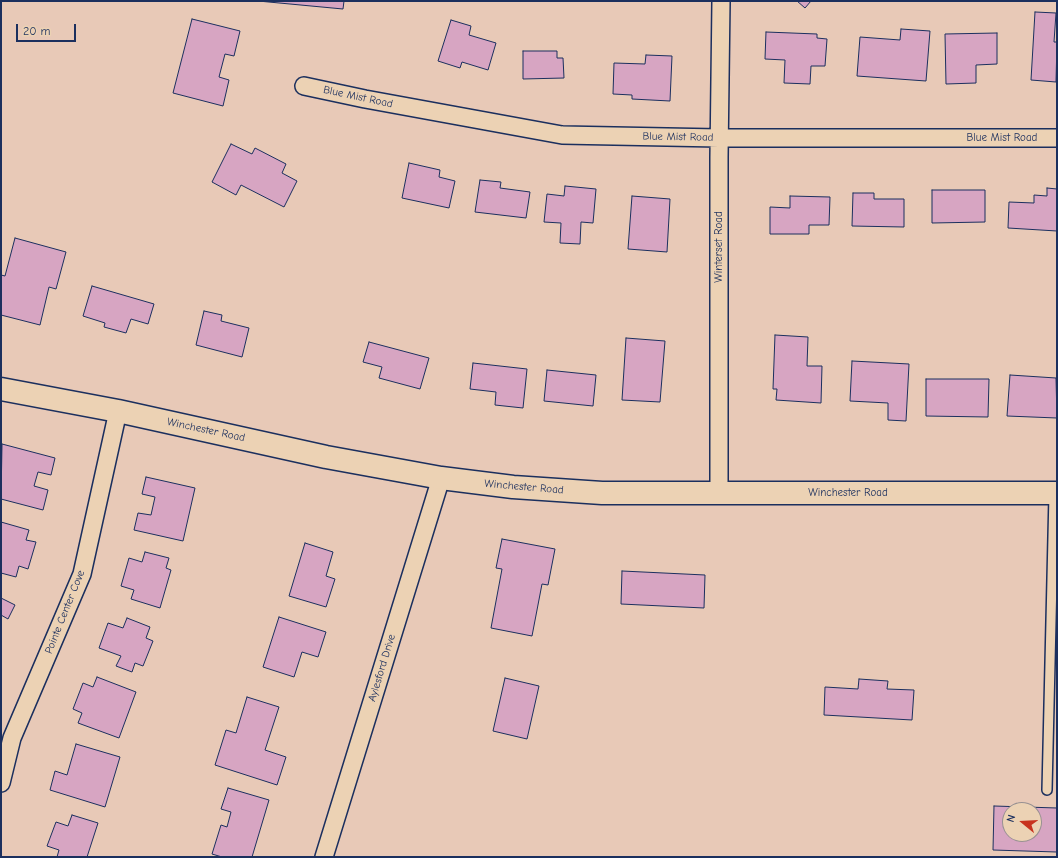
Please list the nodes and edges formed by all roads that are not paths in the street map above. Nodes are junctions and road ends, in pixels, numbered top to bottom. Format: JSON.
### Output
{"nodes":[{"id":1,"x":721,"y":1,"type":"edge"},
{"id":2,"x":304,"y":86,"type":"dead end"},
{"id":3,"x":719,"y":138,"type":"junction"},
{"id":4,"x":1057,"y":138,"type":"edge"},
{"id":5,"x":1,"y":389,"type":"edge"},
{"id":6,"x":118,"y":411,"type":"junction"},
{"id":7,"x":441,"y":478,"type":"junction"},
{"id":8,"x":719,"y":493,"type":"junction"},
{"id":9,"x":1056,"y":494,"type":"edge"},
{"id":10,"x":1,"y":783,"type":"edge"},
{"id":11,"x":1047,"y":790,"type":"dead end"},
{"id":12,"x":324,"y":857,"type":"edge"}],
"edges":[{"from":1,"to":3,"type":"street","name":"Winterset Road"},
{"from":2,"to":3,"type":"street","name":"Blue Mist Road"},
{"from":3,"to":4,"type":"street","name":"Blue Mist Road"},
{"from":3,"to":8,"type":"street","name":"Winterset Road"},
{"from":5,"to":6,"type":"street","name":"Winchester Road"},
{"from":6,"to":7,"type":"street","name":"Winchester Road"},
{"from":6,"to":10,"type":"street","name":"Pointe Center Cove"},
{"from":7,"to":8,"type":"street","name":"Winchester Road"},
{"from":7,"to":12,"type":"street","name":"Aylesford Drive"},
{"from":8,"to":9,"type":"street","name":"Winchester Road"},
{"from":9,"to":11,"type":"lane"}]}
